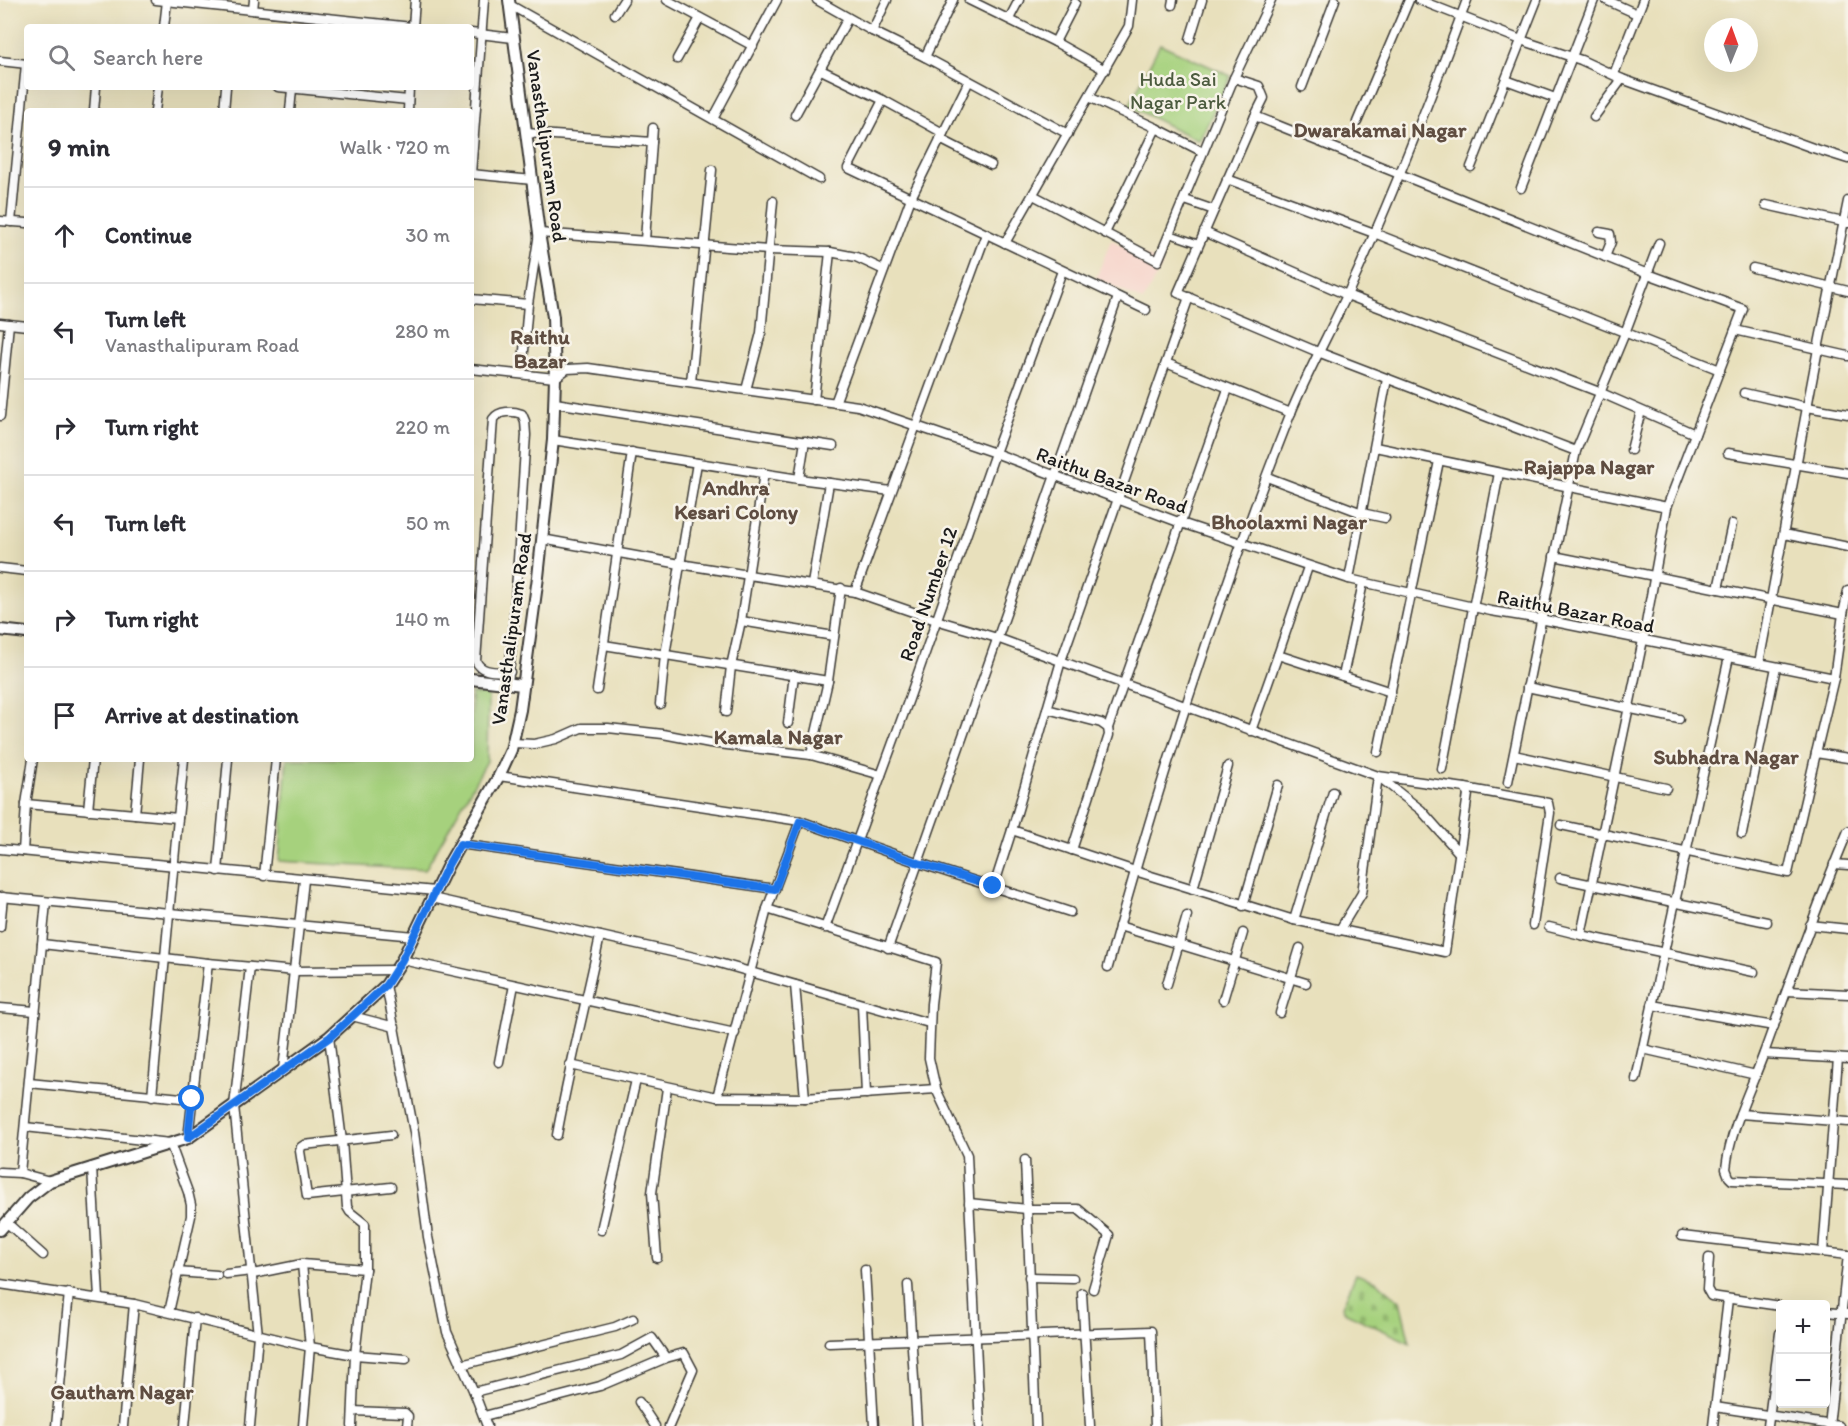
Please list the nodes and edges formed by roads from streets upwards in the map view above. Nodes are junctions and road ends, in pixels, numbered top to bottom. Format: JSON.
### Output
{"nodes":[{"id":1,"x":156,"y":0,"type":"edge"},
{"id":2,"x":254,"y":0,"type":"edge"},
{"id":3,"x":415,"y":0,"type":"edge"},
{"id":4,"x":484,"y":0,"type":"edge"},
{"id":5,"x":624,"y":0,"type":"edge"},
{"id":6,"x":667,"y":0,"type":"edge"},
{"id":7,"x":777,"y":0,"type":"edge"},
{"id":8,"x":817,"y":0,"type":"edge"},
{"id":9,"x":887,"y":0,"type":"edge"},
{"id":10,"x":953,"y":0,"type":"edge"},
{"id":11,"x":969,"y":0,"type":"edge"},
{"id":12,"x":1019,"y":0,"type":"edge"},
{"id":13,"x":1132,"y":0,"type":"edge"},
{"id":14,"x":1202,"y":0,"type":"edge"},
{"id":15,"x":1271,"y":0,"type":"edge"},
{"id":16,"x":1335,"y":0,"type":"edge"},
{"id":17,"x":1409,"y":0,"type":"edge"},
{"id":18,"x":1419,"y":0,"type":"edge"},
{"id":19,"x":1467,"y":0,"type":"edge"},
{"id":20,"x":1537,"y":0,"type":"edge"},
{"id":21,"x":1594,"y":0,"type":"edge"},
{"id":22,"x":1606,"y":0,"type":"edge"},
{"id":23,"x":1643,"y":0,"type":"edge"},
{"id":24,"x":167,"y":1,"type":"edge"},
{"id":25,"x":510,"y":3,"type":"edge"},
{"id":26,"x":1075,"y":3,"type":"dead end"},
{"id":27,"x":253,"y":10,"type":"junction"},
{"id":28,"x":615,"y":14,"type":"dead end"},
{"id":29,"x":1637,"y":14,"type":"junction"},
{"id":30,"x":1461,"y":16,"type":"junction"},
{"id":31,"x":700,"y":18,"type":"junction"},
{"id":32,"x":848,"y":18,"type":"junction"},
{"id":33,"x":1009,"y":19,"type":"junction"},
{"id":34,"x":164,"y":24,"type":"edge"},
{"id":35,"x":385,"y":24,"type":"edge"},
{"id":36,"x":413,"y":24,"type":"edge"},
{"id":37,"x":872,"y":31,"type":"junction"},
{"id":38,"x":476,"y":34,"type":"edge"},
{"id":39,"x":513,"y":38,"type":"junction"},
{"id":40,"x":1190,"y":39,"type":"dead end"},
{"id":41,"x":1521,"y":40,"type":"junction"},
{"id":42,"x":1054,"y":42,"type":"junction"},
{"id":43,"x":753,"y":46,"type":"junction"},
{"id":44,"x":925,"y":57,"type":"junction"},
{"id":45,"x":1571,"y":57,"type":"junction"},
{"id":46,"x":677,"y":59,"type":"dead end"},
{"id":47,"x":0,"y":61,"type":"edge"},
{"id":48,"x":24,"y":64,"type":"edge"},
{"id":49,"x":821,"y":70,"type":"junction"},
{"id":50,"x":1105,"y":70,"type":"junction"},
{"id":51,"x":1614,"y":74,"type":"junction"},
{"id":52,"x":1234,"y":78,"type":"junction"},
{"id":53,"x":1622,"y":79,"type":"junction"},
{"id":54,"x":1506,"y":80,"type":"junction"},
{"id":55,"x":969,"y":81,"type":"junction"},
{"id":56,"x":24,"y":85,"type":"edge"},
{"id":57,"x":1302,"y":87,"type":"dead end"},
{"id":58,"x":96,"y":90,"type":"edge"},
{"id":59,"x":158,"y":90,"type":"edge"},
{"id":60,"x":226,"y":90,"type":"edge"},
{"id":61,"x":292,"y":90,"type":"edge"},
{"id":62,"x":303,"y":90,"type":"edge"},
{"id":63,"x":409,"y":90,"type":"edge"},
{"id":64,"x":474,"y":90,"type":"edge"},
{"id":65,"x":474,"y":90,"type":"edge"},
{"id":66,"x":1089,"y":97,"type":"junction"},
{"id":67,"x":1555,"y":98,"type":"junction"},
{"id":68,"x":408,"y":100,"type":"junction"},
{"id":69,"x":883,"y":100,"type":"junction"},
{"id":70,"x":94,"y":108,"type":"edge"},
{"id":71,"x":155,"y":108,"type":"edge"},
{"id":72,"x":224,"y":108,"type":"edge"},
{"id":73,"x":290,"y":108,"type":"edge"},
{"id":74,"x":408,"y":108,"type":"edge"},
{"id":75,"x":473,"y":108,"type":"edge"},
{"id":76,"x":795,"y":115,"type":"dead end"},
{"id":77,"x":1255,"y":116,"type":"junction"},
{"id":78,"x":1594,"y":117,"type":"dead end"},
{"id":79,"x":713,"y":119,"type":"junction"},
{"id":80,"x":1357,"y":122,"type":"dead end"},
{"id":81,"x":653,"y":128,"type":"dead end"},
{"id":82,"x":1156,"y":128,"type":"junction"},
{"id":83,"x":526,"y":133,"type":"junction"},
{"id":84,"x":1068,"y":134,"type":"junction"},
{"id":85,"x":941,"y":136,"type":"junction"},
{"id":86,"x":652,"y":142,"type":"junction"},
{"id":87,"x":1203,"y":152,"type":"junction"},
{"id":88,"x":1848,"y":159,"type":"edge"},
{"id":89,"x":991,"y":165,"type":"dead end"},
{"id":90,"x":1471,"y":167,"type":"dead end"},
{"id":91,"x":712,"y":170,"type":"dead end"},
{"id":92,"x":474,"y":174,"type":"edge"},
{"id":93,"x":1398,"y":174,"type":"junction"},
{"id":94,"x":819,"y":179,"type":"dead end"},
{"id":95,"x":1227,"y":179,"type":"junction"},
{"id":96,"x":533,"y":180,"type":"junction"},
{"id":97,"x":1521,"y":188,"type":"dead end"},
{"id":98,"x":1034,"y":195,"type":"junction"},
{"id":99,"x":911,"y":198,"type":"junction"},
{"id":100,"x":1185,"y":200,"type":"junction"},
{"id":101,"x":773,"y":201,"type":"dead end"},
{"id":102,"x":1848,"y":201,"type":"edge"},
{"id":103,"x":1766,"y":205,"type":"dead end"},
{"id":104,"x":1214,"y":210,"type":"junction"},
{"id":105,"x":0,"y":221,"type":"edge"},
{"id":106,"x":11,"y":222,"type":"junction"},
{"id":107,"x":24,"y":223,"type":"edge"},
{"id":108,"x":1846,"y":223,"type":"edge"},
{"id":109,"x":1204,"y":232,"type":"junction"},
{"id":110,"x":1599,"y":232,"type":"dead end"},
{"id":111,"x":539,"y":233,"type":"junction"},
{"id":112,"x":1105,"y":233,"type":"junction"},
{"id":113,"x":1374,"y":233,"type":"junction"},
{"id":114,"x":986,"y":234,"type":"junction"},
{"id":115,"x":1170,"y":234,"type":"junction"},
{"id":116,"x":645,"y":240,"type":"junction"},
{"id":117,"x":1005,"y":243,"type":"junction"},
{"id":118,"x":1659,"y":243,"type":"dead end"},
{"id":119,"x":1199,"y":244,"type":"junction"},
{"id":120,"x":703,"y":245,"type":"junction"},
{"id":121,"x":768,"y":250,"type":"junction"},
{"id":122,"x":830,"y":252,"type":"junction"},
{"id":123,"x":1605,"y":257,"type":"junction"},
{"id":124,"x":1753,"y":268,"type":"dead end"},
{"id":125,"x":884,"y":270,"type":"junction"},
{"id":126,"x":1062,"y":271,"type":"junction"},
{"id":127,"x":1648,"y":274,"type":"junction"},
{"id":128,"x":1831,"y":287,"type":"junction"},
{"id":129,"x":1848,"y":291,"type":"edge"},
{"id":130,"x":1347,"y":295,"type":"junction"},
{"id":131,"x":1118,"y":297,"type":"junction"},
{"id":132,"x":1189,"y":297,"type":"junction"},
{"id":133,"x":474,"y":298,"type":"edge"},
{"id":134,"x":528,"y":304,"type":"junction"},
{"id":135,"x":1146,"y":309,"type":"dead end"},
{"id":136,"x":5,"y":323,"type":"edge"},
{"id":137,"x":24,"y":326,"type":"edge"},
{"id":138,"x":1735,"y":330,"type":"junction"},
{"id":139,"x":1625,"y":333,"type":"junction"},
{"id":140,"x":1818,"y":349,"type":"junction"},
{"id":141,"x":1318,"y":352,"type":"junction"},
{"id":142,"x":1848,"y":356,"type":"edge"},
{"id":143,"x":1166,"y":363,"type":"junction"},
{"id":144,"x":474,"y":369,"type":"edge"},
{"id":145,"x":1720,"y":370,"type":"junction"},
{"id":146,"x":522,"y":374,"type":"junction"},
{"id":147,"x":555,"y":378,"type":"junction"},
{"id":148,"x":1387,"y":379,"type":"junction"},
{"id":149,"x":691,"y":382,"type":"junction"},
{"id":150,"x":1228,"y":389,"type":"junction"},
{"id":151,"x":746,"y":390,"type":"junction"},
{"id":152,"x":1599,"y":392,"type":"junction"},
{"id":153,"x":1744,"y":393,"type":"dead end"},
{"id":154,"x":814,"y":400,"type":"junction"},
{"id":155,"x":555,"y":403,"type":"junction"},
{"id":156,"x":835,"y":403,"type":"junction"},
{"id":157,"x":1807,"y":407,"type":"junction"},
{"id":158,"x":1641,"y":411,"type":"junction"},
{"id":159,"x":1291,"y":413,"type":"junction"},
{"id":160,"x":1848,"y":414,"type":"edge"},
{"id":161,"x":0,"y":416,"type":"edge"},
{"id":162,"x":914,"y":426,"type":"junction"},
{"id":163,"x":1695,"y":434,"type":"junction"},
{"id":164,"x":553,"y":440,"type":"junction"},
{"id":165,"x":805,"y":441,"type":"junction"},
{"id":166,"x":833,"y":446,"type":"dead end"},
{"id":167,"x":1375,"y":447,"type":"junction"},
{"id":168,"x":1631,"y":450,"type":"dead end"},
{"id":169,"x":1575,"y":451,"type":"junction"},
{"id":170,"x":632,"y":452,"type":"junction"},
{"id":171,"x":995,"y":453,"type":"junction"},
{"id":172,"x":1728,"y":453,"type":"dead end"},
{"id":173,"x":1438,"y":461,"type":"junction"},
{"id":174,"x":697,"y":463,"type":"junction"},
{"id":175,"x":1797,"y":465,"type":"junction"},
{"id":176,"x":764,"y":473,"type":"junction"},
{"id":177,"x":1499,"y":473,"type":"junction"},
{"id":178,"x":1848,"y":473,"type":"edge"},
{"id":179,"x":1054,"y":477,"type":"junction"},
{"id":180,"x":1267,"y":477,"type":"junction"},
{"id":181,"x":799,"y":479,"type":"junction"},
{"id":182,"x":829,"y":483,"type":"junction"},
{"id":183,"x":1569,"y":487,"type":"junction"},
{"id":184,"x":891,"y":490,"type":"junction"},
{"id":185,"x":1117,"y":501,"type":"junction"},
{"id":186,"x":1667,"y":507,"type":"junction"},
{"id":187,"x":1362,"y":513,"type":"junction"},
{"id":188,"x":1385,"y":518,"type":"dead end"},
{"id":189,"x":1181,"y":523,"type":"junction"},
{"id":190,"x":1732,"y":525,"type":"dead end"},
{"id":191,"x":1784,"y":534,"type":"junction"},
{"id":192,"x":542,"y":539,"type":"junction"},
{"id":193,"x":1241,"y":544,"type":"junction"},
{"id":194,"x":1848,"y":547,"type":"edge"},
{"id":195,"x":618,"y":553,"type":"junction"},
{"id":196,"x":1554,"y":556,"type":"junction"},
{"id":197,"x":680,"y":564,"type":"junction"},
{"id":198,"x":1308,"y":567,"type":"junction"},
{"id":199,"x":0,"y":568,"type":"edge"},
{"id":200,"x":24,"y":571,"type":"edge"},
{"id":201,"x":748,"y":574,"type":"junction"},
{"id":202,"x":1654,"y":576,"type":"junction"},
{"id":203,"x":1349,"y":579,"type":"junction"},
{"id":204,"x":1363,"y":583,"type":"junction"},
{"id":205,"x":812,"y":584,"type":"junction"},
{"id":206,"x":841,"y":588,"type":"junction"},
{"id":207,"x":1718,"y":589,"type":"junction"},
{"id":208,"x":1848,"y":591,"type":"edge"},
{"id":209,"x":855,"y":592,"type":"junction"},
{"id":210,"x":1412,"y":595,"type":"junction"},
{"id":211,"x":1771,"y":600,"type":"junction"},
{"id":212,"x":1473,"y":608,"type":"junction"},
{"id":213,"x":1843,"y":614,"type":"junction"},
{"id":214,"x":1540,"y":619,"type":"junction"},
{"id":215,"x":936,"y":620,"type":"junction"},
{"id":216,"x":741,"y":621,"type":"junction"},
{"id":217,"x":0,"y":630,"type":"edge"},
{"id":218,"x":24,"y":633,"type":"edge"},
{"id":219,"x":834,"y":636,"type":"junction"},
{"id":220,"x":997,"y":638,"type":"junction"},
{"id":221,"x":1643,"y":640,"type":"junction"},
{"id":222,"x":604,"y":645,"type":"junction"},
{"id":223,"x":665,"y":655,"type":"junction"},
{"id":224,"x":1278,"y":655,"type":"junction"},
{"id":225,"x":1729,"y":657,"type":"junction"},
{"id":226,"x":1060,"y":660,"type":"junction"},
{"id":227,"x":1759,"y":663,"type":"junction"},
{"id":228,"x":731,"y":666,"type":"junction"},
{"id":229,"x":1776,"y":667,"type":"junction"},
{"id":230,"x":794,"y":675,"type":"junction"},
{"id":231,"x":1343,"y":676,"type":"junction"},
{"id":232,"x":509,"y":678,"type":"junction"},
{"id":233,"x":1834,"y":678,"type":"junction"},
{"id":234,"x":474,"y":679,"type":"edge"},
{"id":235,"x":828,"y":681,"type":"junction"},
{"id":236,"x":1122,"y":684,"type":"junction"},
{"id":237,"x":522,"y":685,"type":"junction"},
{"id":238,"x":1527,"y":687,"type":"junction"},
{"id":239,"x":597,"y":690,"type":"dead end"},
{"id":240,"x":1391,"y":692,"type":"junction"},
{"id":241,"x":660,"y":704,"type":"dead end"},
{"id":242,"x":1186,"y":707,"type":"junction"},
{"id":243,"x":1629,"y":708,"type":"junction"},
{"id":244,"x":1047,"y":709,"type":"junction"},
{"id":245,"x":726,"y":712,"type":"dead end"},
{"id":246,"x":1679,"y":719,"type":"dead end"},
{"id":247,"x":788,"y":723,"type":"dead end"},
{"id":248,"x":1108,"y":728,"type":"junction"},
{"id":249,"x":1251,"y":731,"type":"junction"},
{"id":250,"x":513,"y":743,"type":"junction"},
{"id":251,"x":1378,"y":752,"type":"dead end"},
{"id":252,"x":1816,"y":753,"type":"junction"},
{"id":253,"x":812,"y":755,"type":"junction"},
{"id":254,"x":1514,"y":755,"type":"junction"},
{"id":255,"x":1848,"y":758,"type":"edge"},
{"id":256,"x":33,"y":762,"type":"edge"},
{"id":257,"x":92,"y":762,"type":"edge"},
{"id":258,"x":140,"y":762,"type":"edge"},
{"id":259,"x":184,"y":762,"type":"edge"},
{"id":260,"x":228,"y":762,"type":"edge"},
{"id":261,"x":276,"y":762,"type":"edge"},
{"id":262,"x":1228,"y":766,"type":"dead end"},
{"id":263,"x":1442,"y":768,"type":"dead end"},
{"id":264,"x":881,"y":775,"type":"junction"},
{"id":265,"x":499,"y":776,"type":"junction"},
{"id":266,"x":1378,"y":776,"type":"junction"},
{"id":267,"x":1614,"y":776,"type":"junction"},
{"id":268,"x":1508,"y":782,"type":"dead end"},
{"id":269,"x":1278,"y":785,"type":"dead end"},
{"id":270,"x":1465,"y":788,"type":"junction"},
{"id":271,"x":1666,"y":788,"type":"dead end"},
{"id":272,"x":1333,"y":792,"type":"dead end"},
{"id":273,"x":26,"y":804,"type":"junction"},
{"id":274,"x":88,"y":810,"type":"junction"},
{"id":275,"x":135,"y":814,"type":"junction"},
{"id":276,"x":178,"y":818,"type":"junction"},
{"id":277,"x":800,"y":821,"type":"junction"},
{"id":278,"x":1561,"y":825,"type":"dead end"},
{"id":279,"x":1012,"y":830,"type":"junction"},
{"id":280,"x":1848,"y":831,"type":"edge"},
{"id":281,"x":1602,"y":833,"type":"junction"},
{"id":282,"x":1743,"y":834,"type":"dead end"},
{"id":283,"x":856,"y":842,"type":"junction"},
{"id":284,"x":460,"y":844,"type":"junction"},
{"id":285,"x":0,"y":849,"type":"edge"},
{"id":286,"x":1072,"y":850,"type":"junction"},
{"id":287,"x":23,"y":851,"type":"junction"},
{"id":288,"x":1686,"y":851,"type":"junction"},
{"id":289,"x":1460,"y":854,"type":"junction"},
{"id":290,"x":919,"y":863,"type":"junction"},
{"id":291,"x":1834,"y":864,"type":"junction"},
{"id":292,"x":1848,"y":865,"type":"edge"},
{"id":293,"x":173,"y":867,"type":"junction"},
{"id":294,"x":218,"y":871,"type":"junction"},
{"id":295,"x":1135,"y":871,"type":"junction"},
{"id":296,"x":264,"y":876,"type":"junction"},
{"id":297,"x":1560,"y":878,"type":"dead end"},
{"id":298,"x":304,"y":880,"type":"junction"},
{"id":299,"x":1592,"y":885,"type":"junction"},
{"id":300,"x":993,"y":886,"type":"junction"},
{"id":301,"x":775,"y":889,"type":"junction"},
{"id":302,"x":1193,"y":889,"type":"junction"},
{"id":303,"x":434,"y":895,"type":"junction"},
{"id":304,"x":1,"y":897,"type":"edge"},
{"id":305,"x":46,"y":902,"type":"junction"},
{"id":306,"x":1675,"y":903,"type":"junction"},
{"id":307,"x":1243,"y":906,"type":"junction"},
{"id":308,"x":767,"y":909,"type":"junction"},
{"id":309,"x":1070,"y":912,"type":"dead end"},
{"id":310,"x":169,"y":913,"type":"junction"},
{"id":311,"x":1187,"y":916,"type":"dead end"},
{"id":312,"x":1294,"y":920,"type":"junction"},
{"id":313,"x":1767,"y":922,"type":"dead end"},
{"id":314,"x":300,"y":925,"type":"junction"},
{"id":315,"x":1533,"y":925,"type":"dead end"},
{"id":316,"x":1810,"y":925,"type":"junction"},
{"id":317,"x":1119,"y":926,"type":"junction"},
{"id":318,"x":0,"y":927,"type":"edge"},
{"id":319,"x":1549,"y":927,"type":"dead end"},
{"id":320,"x":825,"y":928,"type":"junction"},
{"id":321,"x":1848,"y":929,"type":"edge"},
{"id":322,"x":1339,"y":931,"type":"junction"},
{"id":323,"x":1244,"y":933,"type":"dead end"},
{"id":324,"x":1581,"y":935,"type":"junction"},
{"id":325,"x":414,"y":936,"type":"junction"},
{"id":326,"x":600,"y":936,"type":"junction"},
{"id":327,"x":42,"y":944,"type":"junction"},
{"id":328,"x":1179,"y":944,"type":"junction"},
{"id":329,"x":888,"y":948,"type":"junction"},
{"id":330,"x":1299,"y":948,"type":"dead end"},
{"id":331,"x":1664,"y":953,"type":"junction"},
{"id":332,"x":165,"y":957,"type":"junction"},
{"id":333,"x":1235,"y":962,"type":"junction"},
{"id":334,"x":208,"y":963,"type":"junction"},
{"id":335,"x":399,"y":965,"type":"junction"},
{"id":336,"x":250,"y":967,"type":"junction"},
{"id":337,"x":1108,"y":967,"type":"dead end"},
{"id":338,"x":295,"y":971,"type":"junction"},
{"id":339,"x":750,"y":972,"type":"junction"},
{"id":340,"x":1754,"y":972,"type":"dead end"},
{"id":341,"x":1290,"y":979,"type":"junction"},
{"id":342,"x":1306,"y":983,"type":"dead end"},
{"id":343,"x":1167,"y":984,"type":"dead end"},
{"id":344,"x":386,"y":985,"type":"junction"},
{"id":345,"x":514,"y":985,"type":"junction"},
{"id":346,"x":795,"y":985,"type":"junction"},
{"id":347,"x":1787,"y":991,"type":"junction"},
{"id":348,"x":1848,"y":994,"type":"edge"},
{"id":349,"x":1222,"y":1000,"type":"dead end"},
{"id":350,"x":586,"y":1002,"type":"junction"},
{"id":351,"x":862,"y":1005,"type":"junction"},
{"id":352,"x":1652,"y":1005,"type":"junction"},
{"id":353,"x":0,"y":1008,"type":"edge"},
{"id":354,"x":36,"y":1011,"type":"junction"},
{"id":355,"x":1280,"y":1013,"type":"dead end"},
{"id":356,"x":352,"y":1016,"type":"junction"},
{"id":357,"x":929,"y":1023,"type":"junction"},
{"id":358,"x":1774,"y":1026,"type":"junction"},
{"id":359,"x":395,"y":1027,"type":"junction"},
{"id":360,"x":735,"y":1033,"type":"junction"},
{"id":361,"x":330,"y":1037,"type":"junction"},
{"id":362,"x":1643,"y":1049,"type":"junction"},
{"id":363,"x":1764,"y":1054,"type":"junction"},
{"id":364,"x":1843,"y":1059,"type":"edge"},
{"id":365,"x":499,"y":1062,"type":"dead end"},
{"id":366,"x":570,"y":1065,"type":"junction"},
{"id":367,"x":283,"y":1070,"type":"junction"},
{"id":368,"x":1756,"y":1075,"type":"junction"},
{"id":369,"x":1636,"y":1079,"type":"dead end"},
{"id":370,"x":636,"y":1080,"type":"junction"},
{"id":371,"x":29,"y":1083,"type":"junction"},
{"id":372,"x":668,"y":1088,"type":"junction"},
{"id":373,"x":936,"y":1089,"type":"junction"},
{"id":374,"x":866,"y":1094,"type":"junction"},
{"id":375,"x":152,"y":1096,"type":"junction"},
{"id":376,"x":717,"y":1097,"type":"junction"},
{"id":377,"x":805,"y":1098,"type":"junction"},
{"id":378,"x":192,"y":1099,"type":"junction"},
{"id":379,"x":234,"y":1106,"type":"junction"},
{"id":380,"x":1740,"y":1114,"type":"junction"},
{"id":381,"x":1834,"y":1121,"type":"junction"},
{"id":382,"x":1848,"y":1122,"type":"edge"},
{"id":383,"x":24,"y":1127,"type":"junction"},
{"id":384,"x":391,"y":1135,"type":"dead end"},
{"id":385,"x":557,"y":1135,"type":"dead end"},
{"id":386,"x":188,"y":1138,"type":"junction"},
{"id":387,"x":342,"y":1141,"type":"junction"},
{"id":388,"x":170,"y":1143,"type":"junction"},
{"id":389,"x":1025,"y":1160,"type":"dead end"},
{"id":390,"x":92,"y":1167,"type":"junction"},
{"id":391,"x":0,"y":1172,"type":"edge"},
{"id":392,"x":20,"y":1173,"type":"junction"},
{"id":393,"x":50,"y":1181,"type":"junction"},
{"id":394,"x":1829,"y":1184,"type":"junction"},
{"id":395,"x":1848,"y":1185,"type":"edge"},
{"id":396,"x":391,"y":1187,"type":"dead end"},
{"id":397,"x":347,"y":1191,"type":"junction"},
{"id":398,"x":969,"y":1203,"type":"junction"},
{"id":399,"x":1027,"y":1209,"type":"junction"},
{"id":400,"x":3,"y":1226,"type":"edge"},
{"id":401,"x":601,"y":1230,"type":"dead end"},
{"id":402,"x":1682,"y":1236,"type":"dead end"},
{"id":403,"x":1823,"y":1252,"type":"junction"},
{"id":404,"x":43,"y":1255,"type":"dead end"},
{"id":405,"x":1848,"y":1255,"type":"edge"},
{"id":406,"x":657,"y":1258,"type":"dead end"},
{"id":407,"x":1709,"y":1258,"type":"dead end"},
{"id":408,"x":302,"y":1264,"type":"junction"},
{"id":409,"x":365,"y":1269,"type":"junction"},
{"id":410,"x":865,"y":1270,"type":"dead end"},
{"id":411,"x":177,"y":1272,"type":"junction"},
{"id":412,"x":252,"y":1273,"type":"junction"},
{"id":413,"x":1029,"y":1277,"type":"junction"},
{"id":414,"x":1073,"y":1278,"type":"dead end"},
{"id":415,"x":0,"y":1284,"type":"edge"},
{"id":416,"x":909,"y":1285,"type":"dead end"},
{"id":417,"x":1093,"y":1289,"type":"dead end"},
{"id":418,"x":69,"y":1293,"type":"junction"},
{"id":419,"x":1082,"y":1293,"type":"dead end"},
{"id":420,"x":99,"y":1298,"type":"junction"},
{"id":421,"x":1728,"y":1299,"type":"junction"},
{"id":422,"x":134,"y":1304,"type":"junction"},
{"id":423,"x":1776,"y":1305,"type":"edge"},
{"id":424,"x":169,"y":1312,"type":"junction"},
{"id":425,"x":1830,"y":1312,"type":"edge"},
{"id":426,"x":1845,"y":1314,"type":"edge"},
{"id":427,"x":195,"y":1318,"type":"junction"},
{"id":428,"x":633,"y":1319,"type":"dead end"},
{"id":429,"x":1085,"y":1333,"type":"junction"},
{"id":430,"x":258,"y":1335,"type":"junction"},
{"id":431,"x":1032,"y":1335,"type":"junction"},
{"id":432,"x":975,"y":1336,"type":"junction"},
{"id":433,"x":912,"y":1340,"type":"junction"},
{"id":434,"x":869,"y":1342,"type":"junction"},
{"id":435,"x":829,"y":1343,"type":"dead end"},
{"id":436,"x":310,"y":1347,"type":"junction"},
{"id":437,"x":1777,"y":1354,"type":"edge"},
{"id":438,"x":355,"y":1355,"type":"junction"},
{"id":439,"x":666,"y":1358,"type":"junction"},
{"id":440,"x":406,"y":1359,"type":"dead end"},
{"id":441,"x":461,"y":1365,"type":"junction"},
{"id":442,"x":474,"y":1392,"type":"junction"},
{"id":443,"x":639,"y":1402,"type":"dead end"},
{"id":444,"x":1715,"y":1407,"type":"junction"},
{"id":445,"x":353,"y":1411,"type":"junction"},
{"id":446,"x":1770,"y":1415,"type":"junction"},
{"id":447,"x":484,"y":1416,"type":"junction"},
{"id":448,"x":56,"y":1426,"type":"edge"},
{"id":449,"x":123,"y":1426,"type":"edge"},
{"id":450,"x":185,"y":1426,"type":"edge"},
{"id":451,"x":250,"y":1426,"type":"edge"},
{"id":452,"x":303,"y":1426,"type":"edge"},
{"id":453,"x":352,"y":1426,"type":"edge"},
{"id":454,"x":407,"y":1426,"type":"edge"},
{"id":455,"x":487,"y":1426,"type":"edge"},
{"id":456,"x":655,"y":1426,"type":"edge"},
{"id":457,"x":669,"y":1426,"type":"edge"},
{"id":458,"x":874,"y":1426,"type":"edge"},
{"id":459,"x":917,"y":1426,"type":"edge"},
{"id":460,"x":980,"y":1426,"type":"edge"},
{"id":461,"x":1036,"y":1426,"type":"edge"},
{"id":462,"x":1090,"y":1426,"type":"edge"},
{"id":463,"x":1155,"y":1426,"type":"edge"},
{"id":464,"x":1713,"y":1426,"type":"edge"},
{"id":465,"x":1768,"y":1426,"type":"edge"},
{"id":466,"x":1832,"y":1426,"type":"edge"}],
"edges":[{"from":1,"to":24,"type":"street"},
{"from":2,"to":27,"type":"street"},
{"from":3,"to":36,"type":"street"},
{"from":4,"to":38,"type":"street"},
{"from":5,"to":28,"type":"street"},
{"from":6,"to":31,"type":"street"},
{"from":7,"to":43,"type":"street"},
{"from":8,"to":32,"type":"street"},
{"from":9,"to":37,"type":"street"},
{"from":10,"to":44,"type":"street"},
{"from":11,"to":33,"type":"street"},
{"from":12,"to":33,"type":"street"},
{"from":13,"to":50,"type":"street"},
{"from":14,"to":40,"type":"street"},
{"from":15,"to":52,"type":"street"},
{"from":16,"to":57,"type":"street"},
{"from":17,"to":80,"type":"street"},
{"from":18,"to":30,"type":"street"},
{"from":19,"to":30,"type":"street"},
{"from":20,"to":41,"type":"street"},
{"from":21,"to":45,"type":"street"},
{"from":22,"to":29,"type":"street"},
{"from":23,"to":29,"type":"street"},
{"from":24,"to":27,"type":"street"},
{"from":24,"to":34,"type":"street"},
{"from":25,"to":39,"type":"street","name":"Vanasthalipuram Road"},
{"from":25,"to":79,"type":"street"},
{"from":26,"to":42,"type":"street"},
{"from":27,"to":35,"type":"street"},
{"from":29,"to":51,"type":"street"},
{"from":30,"to":41,"type":"street"},
{"from":30,"to":93,"type":"street"},
{"from":31,"to":43,"type":"street"},
{"from":31,"to":46,"type":"street"},
{"from":32,"to":37,"type":"street"},
{"from":32,"to":49,"type":"street"},
{"from":33,"to":42,"type":"street"},
{"from":37,"to":44,"type":"street"},
{"from":38,"to":39,"type":"street"},
{"from":38,"to":65,"type":"street"},
{"from":39,"to":83,"type":"street","name":"Vanasthalipuram Road"},
{"from":41,"to":45,"type":"street"},
{"from":41,"to":54,"type":"street"},
{"from":42,"to":50,"type":"street"},
{"from":43,"to":79,"type":"street"},
{"from":44,"to":55,"type":"street"},
{"from":45,"to":51,"type":"street"},
{"from":45,"to":67,"type":"street"},
{"from":47,"to":48,"type":"street"},
{"from":49,"to":69,"type":"street"},
{"from":49,"to":76,"type":"street"},
{"from":50,"to":66,"type":"street"},
{"from":51,"to":53,"type":"street"},
{"from":52,"to":77,"type":"street"},
{"from":52,"to":87,"type":"street"},
{"from":53,"to":78,"type":"street"},
{"from":53,"to":88,"type":"street"},
{"from":54,"to":67,"type":"street"},
{"from":54,"to":90,"type":"street"},
{"from":55,"to":84,"type":"street"},
{"from":55,"to":85,"type":"street"},
{"from":56,"to":106,"type":"street"},
{"from":58,"to":70,"type":"street"},
{"from":59,"to":71,"type":"street"},
{"from":60,"to":72,"type":"street"},
{"from":61,"to":73,"type":"street"},
{"from":62,"to":68,"type":"street"},
{"from":63,"to":68,"type":"street"},
{"from":64,"to":75,"type":"street"},
{"from":66,"to":82,"type":"street"},
{"from":66,"to":84,"type":"street"},
{"from":67,"to":97,"type":"street"},
{"from":68,"to":74,"type":"street"},
{"from":69,"to":85,"type":"street"},
{"from":69,"to":99,"type":"street"},
{"from":77,"to":93,"type":"street"},
{"from":77,"to":95,"type":"street"},
{"from":79,"to":94,"type":"street"},
{"from":81,"to":86,"type":"street"},
{"from":82,"to":87,"type":"street"},
{"from":82,"to":112,"type":"street"},
{"from":83,"to":86,"type":"street"},
{"from":83,"to":96,"type":"street","name":"Vanasthalipuram Road"},
{"from":84,"to":98,"type":"street"},
{"from":85,"to":89,"type":"street"},
{"from":85,"to":99,"type":"street"},
{"from":86,"to":116,"type":"street"},
{"from":87,"to":100,"type":"street"},
{"from":91,"to":120,"type":"street"},
{"from":92,"to":96,"type":"street"},
{"from":93,"to":113,"type":"street"},
{"from":93,"to":123,"type":"street"},
{"from":95,"to":104,"type":"street"},
{"from":95,"to":113,"type":"street"},
{"from":96,"to":111,"type":"street","name":"Vanasthalipuram Road"},
{"from":98,"to":112,"type":"street"},
{"from":98,"to":117,"type":"street"},
{"from":99,"to":114,"type":"street"},
{"from":99,"to":125,"type":"street"},
{"from":100,"to":104,"type":"street"},
{"from":100,"to":115,"type":"street"},
{"from":101,"to":121,"type":"street"},
{"from":102,"to":108,"type":"street"},
{"from":103,"to":108,"type":"street"},
{"from":104,"to":109,"type":"street"},
{"from":105,"to":106,"type":"street"},
{"from":106,"to":107,"type":"street"},
{"from":108,"to":128,"type":"street"},
{"from":109,"to":119,"type":"street"},
{"from":109,"to":130,"type":"street"},
{"from":110,"to":123,"type":"street"},
{"from":111,"to":116,"type":"street"},
{"from":111,"to":134,"type":"street"},
{"from":111,"to":147,"type":"street","name":"Vanasthalipuram Road"},
{"from":112,"to":115,"type":"street"},
{"from":113,"to":130,"type":"street"},
{"from":113,"to":139,"type":"street"},
{"from":114,"to":117,"type":"street"},
{"from":114,"to":162,"type":"street"},
{"from":115,"to":119,"type":"street"},
{"from":116,"to":120,"type":"street"},
{"from":117,"to":126,"type":"street"},
{"from":118,"to":127,"type":"street"},
{"from":119,"to":132,"type":"street"},
{"from":120,"to":121,"type":"street"},
{"from":120,"to":149,"type":"street"},
{"from":121,"to":122,"type":"street"},
{"from":121,"to":151,"type":"street"},
{"from":122,"to":125,"type":"street"},
{"from":122,"to":154,"type":"street"},
{"from":123,"to":127,"type":"street"},
{"from":124,"to":128,"type":"street"},
{"from":125,"to":156,"type":"street"},
{"from":126,"to":131,"type":"street"},
{"from":126,"to":171,"type":"street","name":"Road Number 12"},
{"from":127,"to":138,"type":"street"},
{"from":127,"to":139,"type":"street"},
{"from":128,"to":129,"type":"street"},
{"from":128,"to":140,"type":"street"},
{"from":130,"to":141,"type":"street"},
{"from":130,"to":152,"type":"street"},
{"from":131,"to":135,"type":"street"},
{"from":131,"to":179,"type":"street"},
{"from":132,"to":141,"type":"street"},
{"from":132,"to":143,"type":"street"},
{"from":133,"to":134,"type":"street"},
{"from":134,"to":146,"type":"street"},
{"from":136,"to":137,"type":"street"},
{"from":136,"to":161,"type":"street"},
{"from":138,"to":140,"type":"street"},
{"from":138,"to":145,"type":"street"},
{"from":139,"to":145,"type":"street"},
{"from":139,"to":152,"type":"street"},
{"from":140,"to":142,"type":"street"},
{"from":140,"to":157,"type":"street"},
{"from":141,"to":148,"type":"street"},
{"from":141,"to":159,"type":"street"},
{"from":143,"to":150,"type":"street"},
{"from":143,"to":185,"type":"street"},
{"from":144,"to":146,"type":"street"},
{"from":145,"to":163,"type":"street"},
{"from":146,"to":147,"type":"street"},
{"from":147,"to":149,"type":"street","name":"Raithu Bazar Road"},
{"from":147,"to":155,"type":"street","name":"Vanasthalipuram Road"},
{"from":148,"to":167,"type":"street"},
{"from":148,"to":169,"type":"street"},
{"from":149,"to":151,"type":"street","name":"Raithu Bazar Road"},
{"from":150,"to":159,"type":"street"},
{"from":150,"to":189,"type":"street"},
{"from":151,"to":154,"type":"street","name":"Raithu Bazar Road"},
{"from":152,"to":158,"type":"street"},
{"from":152,"to":169,"type":"street"},
{"from":153,"to":157,"type":"street"},
{"from":154,"to":156,"type":"street","name":"Raithu Bazar Road"},
{"from":155,"to":164,"type":"street","name":"Vanasthalipuram Road"},
{"from":155,"to":165,"type":"street"},
{"from":156,"to":162,"type":"street","name":"Raithu Bazar Road"},
{"from":157,"to":160,"type":"street"},
{"from":157,"to":175,"type":"street"},
{"from":158,"to":163,"type":"street"},
{"from":158,"to":168,"type":"street"},
{"from":159,"to":180,"type":"street"},
{"from":162,"to":171,"type":"street","name":"Raithu Bazar Road"},
{"from":162,"to":184,"type":"street"},
{"from":163,"to":186,"type":"street"},
{"from":164,"to":170,"type":"street"},
{"from":164,"to":192,"type":"street","name":"Vanasthalipuram Road"},
{"from":165,"to":166,"type":"street"},
{"from":165,"to":181,"type":"street"},
{"from":167,"to":173,"type":"street"},
{"from":167,"to":187,"type":"street"},
{"from":169,"to":183,"type":"street"},
{"from":170,"to":174,"type":"street"},
{"from":170,"to":195,"type":"street"},
{"from":171,"to":179,"type":"street","name":"Raithu Bazar Road"},
{"from":171,"to":215,"type":"street","name":"Road Number 12"},
{"from":172,"to":175,"type":"street"},
{"from":173,"to":177,"type":"street"},
{"from":173,"to":210,"type":"street"},
{"from":174,"to":176,"type":"street"},
{"from":174,"to":197,"type":"street"},
{"from":175,"to":178,"type":"street"},
{"from":175,"to":191,"type":"street"},
{"from":176,"to":181,"type":"street"},
{"from":176,"to":201,"type":"street"},
{"from":177,"to":183,"type":"street"},
{"from":177,"to":212,"type":"street"},
{"from":179,"to":185,"type":"street","name":"Raithu Bazar Road"},
{"from":179,"to":220,"type":"street"},
{"from":180,"to":187,"type":"street"},
{"from":180,"to":193,"type":"street"},
{"from":181,"to":182,"type":"street"},
{"from":182,"to":184,"type":"street"},
{"from":182,"to":205,"type":"street"},
{"from":183,"to":186,"type":"street"},
{"from":183,"to":196,"type":"street"},
{"from":184,"to":209,"type":"street"},
{"from":185,"to":189,"type":"street","name":"Raithu Bazar Road"},
{"from":185,"to":226,"type":"street"},
{"from":186,"to":202,"type":"street"},
{"from":187,"to":188,"type":"street"},
{"from":187,"to":203,"type":"street"},
{"from":189,"to":193,"type":"street","name":"Raithu Bazar Road"},
{"from":189,"to":236,"type":"street"},
{"from":190,"to":207,"type":"street"},
{"from":191,"to":194,"type":"street"},
{"from":191,"to":211,"type":"street"},
{"from":192,"to":195,"type":"street"},
{"from":192,"to":237,"type":"street","name":"Vanasthalipuram Road"},
{"from":193,"to":198,"type":"street","name":"Raithu Bazar Road"},
{"from":193,"to":242,"type":"street"},
{"from":195,"to":197,"type":"street"},
{"from":195,"to":222,"type":"street"},
{"from":196,"to":202,"type":"street"},
{"from":196,"to":214,"type":"street"},
{"from":197,"to":201,"type":"street"},
{"from":197,"to":223,"type":"street"},
{"from":198,"to":203,"type":"street","name":"Raithu Bazar Road"},
{"from":198,"to":224,"type":"street"},
{"from":199,"to":200,"type":"street"},
{"from":201,"to":205,"type":"street"},
{"from":201,"to":216,"type":"street"},
{"from":202,"to":207,"type":"street"},
{"from":202,"to":221,"type":"street"},
{"from":203,"to":204,"type":"street","name":"Raithu Bazar Road"},
{"from":204,"to":210,"type":"street","name":"Raithu Bazar Road"},
{"from":204,"to":231,"type":"street"},
{"from":205,"to":206,"type":"street"},
{"from":206,"to":209,"type":"street"},
{"from":206,"to":219,"type":"street"},
{"from":207,"to":211,"type":"street"},
{"from":208,"to":213,"type":"street"},
{"from":209,"to":215,"type":"street"},
{"from":210,"to":212,"type":"street","name":"Raithu Bazar Road"},
{"from":210,"to":240,"type":"street"},
{"from":211,"to":213,"type":"street"},
{"from":211,"to":227,"type":"street"},
{"from":212,"to":214,"type":"street","name":"Raithu Bazar Road"},
{"from":212,"to":263,"type":"street"},
{"from":213,"to":233,"type":"street"},
{"from":214,"to":221,"type":"street","name":"Raithu Bazar Road"},
{"from":214,"to":238,"type":"street"},
{"from":215,"to":220,"type":"street"},
{"from":215,"to":264,"type":"street","name":"Road Number 12"},
{"from":216,"to":219,"type":"street"},
{"from":216,"to":228,"type":"street"},
{"from":217,"to":218,"type":"street"},
{"from":219,"to":235,"type":"street"},
{"from":220,"to":226,"type":"street"},
{"from":220,"to":290,"type":"street"},
{"from":221,"to":225,"type":"street","name":"Raithu Bazar Road"},
{"from":221,"to":243,"type":"street"},
{"from":222,"to":223,"type":"street"},
{"from":222,"to":239,"type":"street"},
{"from":223,"to":228,"type":"street"},
{"from":223,"to":241,"type":"street"},
{"from":224,"to":231,"type":"street"},
{"from":224,"to":249,"type":"street"},
{"from":225,"to":227,"type":"street","name":"Raithu Bazar Road"},
{"from":225,"to":288,"type":"street"},
{"from":226,"to":236,"type":"street"},
{"from":226,"to":244,"type":"street"},
{"from":227,"to":229,"type":"street","name":"Raithu Bazar Road"},
{"from":228,"to":230,"type":"street"},
{"from":228,"to":245,"type":"street"},
{"from":229,"to":233,"type":"street","name":"Raithu Bazar Road"},
{"from":229,"to":282,"type":"street"},
{"from":230,"to":235,"type":"street"},
{"from":230,"to":247,"type":"street"},
{"from":231,"to":240,"type":"street"},
{"from":232,"to":232,"type":"street"},
{"from":232,"to":234,"type":"street"},
{"from":232,"to":237,"type":"street"},
{"from":233,"to":252,"type":"street"},
{"from":235,"to":253,"type":"street"},
{"from":236,"to":242,"type":"street"},
{"from":236,"to":248,"type":"street"},
{"from":237,"to":250,"type":"street","name":"Vanasthalipuram Road"},
{"from":238,"to":243,"type":"street"},
{"from":238,"to":254,"type":"street"},
{"from":240,"to":251,"type":"street"},
{"from":242,"to":249,"type":"street"},
{"from":242,"to":295,"type":"street"},
{"from":243,"to":246,"type":"street"},
{"from":243,"to":267,"type":"street"},
{"from":244,"to":248,"type":"street"},
{"from":244,"to":279,"type":"street"},
{"from":248,"to":286,"type":"street"},
{"from":249,"to":266,"type":"street"},
{"from":250,"to":253,"type":"street"},
{"from":250,"to":265,"type":"street","name":"Vanasthalipuram Road"},
{"from":252,"to":255,"type":"street"},
{"from":252,"to":288,"type":"street"},
{"from":253,"to":264,"type":"street"},
{"from":254,"to":267,"type":"street"},
{"from":254,"to":268,"type":"street"},
{"from":256,"to":273,"type":"street"},
{"from":257,"to":274,"type":"street"},
{"from":258,"to":275,"type":"street"},
{"from":259,"to":276,"type":"street"},
{"from":260,"to":294,"type":"street"},
{"from":261,"to":296,"type":"street"},
{"from":262,"to":302,"type":"street"},
{"from":264,"to":283,"type":"street","name":"Road Number 12"},
{"from":265,"to":277,"type":"street"},
{"from":265,"to":284,"type":"street","name":"Vanasthalipuram Road"},
{"from":266,"to":270,"type":"street"},
{"from":266,"to":289,"type":"street"},
{"from":266,"to":322,"type":"street"},
{"from":267,"to":271,"type":"street"},
{"from":267,"to":281,"type":"street"},
{"from":269,"to":307,"type":"street"},
{"from":270,"to":289,"type":"street"},
{"from":270,"to":315,"type":"street"},
{"from":272,"to":312,"type":"street"},
{"from":273,"to":274,"type":"street"},
{"from":273,"to":287,"type":"street"},
{"from":274,"to":275,"type":"street"},
{"from":275,"to":276,"type":"street"},
{"from":276,"to":293,"type":"street"},
{"from":277,"to":283,"type":"street"},
{"from":277,"to":301,"type":"street"},
{"from":278,"to":281,"type":"street"},
{"from":279,"to":286,"type":"street"},
{"from":279,"to":300,"type":"street"},
{"from":280,"to":291,"type":"street"},
{"from":281,"to":288,"type":"street"},
{"from":281,"to":299,"type":"street"},
{"from":283,"to":290,"type":"street"},
{"from":283,"to":320,"type":"street","name":"Road Number 12"},
{"from":284,"to":301,"type":"street"},
{"from":284,"to":303,"type":"street","name":"Vanasthalipuram Road"},
{"from":285,"to":287,"type":"street"},
{"from":286,"to":295,"type":"street"},
{"from":287,"to":293,"type":"street"},
{"from":288,"to":306,"type":"street"},
{"from":289,"to":322,"type":"street"},
{"from":290,"to":300,"type":"street"},
{"from":290,"to":329,"type":"street"},
{"from":291,"to":292,"type":"street"},
{"from":291,"to":316,"type":"street"},
{"from":293,"to":294,"type":"street"},
{"from":293,"to":310,"type":"street"},
{"from":294,"to":296,"type":"street"},
{"from":295,"to":302,"type":"street"},
{"from":295,"to":317,"type":"street"},
{"from":296,"to":298,"type":"street"},
{"from":297,"to":299,"type":"street"},
{"from":298,"to":303,"type":"street"},
{"from":298,"to":314,"type":"street"},
{"from":299,"to":306,"type":"street"},
{"from":299,"to":324,"type":"street"},
{"from":300,"to":309,"type":"street"},
{"from":301,"to":308,"type":"street"},
{"from":302,"to":307,"type":"street"},
{"from":303,"to":325,"type":"street","name":"Vanasthalipuram Road"},
{"from":303,"to":326,"type":"street"},
{"from":304,"to":305,"type":"street"},
{"from":304,"to":318,"type":"street"},
{"from":305,"to":310,"type":"street"},
{"from":305,"to":327,"type":"street"},
{"from":306,"to":313,"type":"street"},
{"from":306,"to":331,"type":"street"},
{"from":307,"to":312,"type":"street"},
{"from":308,"to":320,"type":"street"},
{"from":308,"to":339,"type":"street"},
{"from":310,"to":314,"type":"street"},
{"from":310,"to":332,"type":"street"},
{"from":311,"to":328,"type":"street"},
{"from":312,"to":322,"type":"street"},
{"from":314,"to":325,"type":"street"},
{"from":314,"to":338,"type":"street"},
{"from":316,"to":321,"type":"street"},
{"from":316,"to":347,"type":"street"},
{"from":317,"to":328,"type":"street"},
{"from":317,"to":337,"type":"street"},
{"from":319,"to":324,"type":"street"},
{"from":320,"to":329,"type":"street"},
{"from":323,"to":333,"type":"street"},
{"from":324,"to":331,"type":"street"},
{"from":325,"to":335,"type":"street","name":"Vanasthalipuram Road"},
{"from":326,"to":339,"type":"street"},
{"from":326,"to":350,"type":"street"},
{"from":327,"to":332,"type":"street"},
{"from":327,"to":354,"type":"street"},
{"from":328,"to":333,"type":"street"},
{"from":328,"to":343,"type":"street"},
{"from":329,"to":357,"type":"street"},
{"from":330,"to":341,"type":"street"},
{"from":331,"to":340,"type":"street"},
{"from":331,"to":352,"type":"street"},
{"from":332,"to":334,"type":"street"},
{"from":332,"to":375,"type":"street"},
{"from":333,"to":341,"type":"street"},
{"from":333,"to":349,"type":"street"},
{"from":334,"to":336,"type":"street"},
{"from":334,"to":378,"type":"street"},
{"from":335,"to":338,"type":"street"},
{"from":335,"to":344,"type":"street","name":"Vanasthalipuram Road"},
{"from":335,"to":345,"type":"street"},
{"from":336,"to":338,"type":"street"},
{"from":336,"to":379,"type":"street"},
{"from":338,"to":367,"type":"street"},
{"from":339,"to":346,"type":"street"},
{"from":339,"to":360,"type":"street"},
{"from":341,"to":342,"type":"street"},
{"from":341,"to":355,"type":"street"},
{"from":344,"to":356,"type":"street","name":"Vanasthalipuram Road"},
{"from":344,"to":359,"type":"street"},
{"from":345,"to":350,"type":"street"},
{"from":345,"to":365,"type":"street"},
{"from":346,"to":351,"type":"street"},
{"from":346,"to":377,"type":"street"},
{"from":347,"to":348,"type":"street"},
{"from":347,"to":358,"type":"street"},
{"from":350,"to":360,"type":"street"},
{"from":350,"to":366,"type":"street"},
{"from":351,"to":357,"type":"street"},
{"from":351,"to":374,"type":"street"},
{"from":352,"to":358,"type":"street"},
{"from":352,"to":362,"type":"street"},
{"from":353,"to":354,"type":"street"},
{"from":354,"to":371,"type":"street"},
{"from":356,"to":359,"type":"street"},
{"from":356,"to":361,"type":"street","name":"Vanasthalipuram Road"},
{"from":357,"to":373,"type":"street"},
{"from":358,"to":363,"type":"street"},
{"from":359,"to":441,"type":"street"},
{"from":360,"to":376,"type":"street"},
{"from":361,"to":367,"type":"street","name":"Vanasthalipuram Road"},
{"from":361,"to":387,"type":"street"},
{"from":362,"to":368,"type":"street"},
{"from":362,"to":369,"type":"street"},
{"from":363,"to":364,"type":"street"},
{"from":363,"to":368,"type":"street"},
{"from":364,"to":381,"type":"street"},
{"from":366,"to":370,"type":"street"},
{"from":366,"to":385,"type":"street"},
{"from":367,"to":379,"type":"street","name":"Vanasthalipuram Road"},
{"from":368,"to":380,"type":"street"},
{"from":370,"to":372,"type":"street"},
{"from":370,"to":401,"type":"street"},
{"from":371,"to":375,"type":"street"},
{"from":371,"to":383,"type":"street"},
{"from":372,"to":376,"type":"street"},
{"from":372,"to":406,"type":"street"},
{"from":373,"to":374,"type":"street"},
{"from":373,"to":398,"type":"street"},
{"from":374,"to":377,"type":"street"},
{"from":375,"to":378,"type":"street"},
{"from":376,"to":377,"type":"street"},
{"from":378,"to":386,"type":"street"},
{"from":379,"to":386,"type":"street","name":"Vanasthalipuram Road"},
{"from":379,"to":412,"type":"street"},
{"from":380,"to":381,"type":"street"},
{"from":380,"to":394,"type":"street"},
{"from":381,"to":382,"type":"street"},
{"from":381,"to":394,"type":"street"},
{"from":383,"to":388,"type":"street"},
{"from":383,"to":392,"type":"street"},
{"from":384,"to":387,"type":"street"},
{"from":386,"to":388,"type":"street","name":"Vanasthalipuram Road"},
{"from":387,"to":397,"type":"street"},
{"from":387,"to":397,"type":"street"},
{"from":388,"to":390,"type":"street","name":"Vanasthalipuram Road"},
{"from":388,"to":411,"type":"street"},
{"from":389,"to":399,"type":"street"},
{"from":390,"to":393,"type":"street","name":"Vanasthalipuram Road"},
{"from":390,"to":420,"type":"street"},
{"from":391,"to":392,"type":"street"},
{"from":392,"to":393,"type":"street"},
{"from":393,"to":400,"type":"street","name":"Vanasthalipuram Road"},
{"from":394,"to":395,"type":"street"},
{"from":394,"to":403,"type":"street"},
{"from":396,"to":397,"type":"street"},
{"from":397,"to":409,"type":"street"},
{"from":398,"to":399,"type":"street"},
{"from":398,"to":432,"type":"street"},
{"from":399,"to":413,"type":"street"},
{"from":399,"to":417,"type":"street"},
{"from":400,"to":404,"type":"street"},
{"from":402,"to":403,"type":"street"},
{"from":403,"to":405,"type":"street"},
{"from":405,"to":426,"type":"street"},
{"from":407,"to":421,"type":"street"},
{"from":408,"to":409,"type":"street"},
{"from":408,"to":412,"type":"street"},
{"from":408,"to":436,"type":"street"},
{"from":409,"to":438,"type":"street"},
{"from":410,"to":434,"type":"street"},
{"from":411,"to":412,"type":"street"},
{"from":411,"to":424,"type":"street"},
{"from":412,"to":430,"type":"street"},
{"from":413,"to":414,"type":"street"},
{"from":413,"to":431,"type":"street"},
{"from":415,"to":418,"type":"street"},
{"from":416,"to":433,"type":"street"},
{"from":418,"to":420,"type":"street"},
{"from":418,"to":448,"type":"street"},
{"from":419,"to":429,"type":"street"},
{"from":420,"to":422,"type":"street"},
{"from":421,"to":423,"type":"street"},
{"from":421,"to":444,"type":"street"},
{"from":422,"to":424,"type":"street"},
{"from":422,"to":449,"type":"street"},
{"from":424,"to":427,"type":"street"},
{"from":425,"to":426,"type":"street"},
{"from":426,"to":466,"type":"street"},
{"from":427,"to":430,"type":"street"},
{"from":427,"to":450,"type":"street"},
{"from":428,"to":441,"type":"street"},
{"from":429,"to":431,"type":"street"},
{"from":429,"to":462,"type":"street"},
{"from":429,"to":463,"type":"street"},
{"from":430,"to":436,"type":"street"},
{"from":430,"to":451,"type":"street"},
{"from":431,"to":432,"type":"street"},
{"from":431,"to":461,"type":"street"},
{"from":432,"to":433,"type":"street"},
{"from":432,"to":460,"type":"street"},
{"from":433,"to":434,"type":"street"},
{"from":433,"to":459,"type":"street"},
{"from":434,"to":435,"type":"street"},
{"from":434,"to":458,"type":"street"},
{"from":436,"to":438,"type":"street"},
{"from":436,"to":452,"type":"street"},
{"from":437,"to":446,"type":"street"},
{"from":438,"to":440,"type":"street"},
{"from":438,"to":445,"type":"street"},
{"from":439,"to":442,"type":"street"},
{"from":439,"to":447,"type":"street"},
{"from":439,"to":457,"type":"street"},
{"from":441,"to":442,"type":"street"},
{"from":442,"to":447,"type":"street"},
{"from":443,"to":456,"type":"street"},
{"from":444,"to":446,"type":"street"},
{"from":444,"to":464,"type":"street"},
{"from":445,"to":453,"type":"street"},
{"from":445,"to":454,"type":"street"},
{"from":446,"to":465,"type":"street"},
{"from":446,"to":466,"type":"street"},
{"from":447,"to":455,"type":"street"}]}
